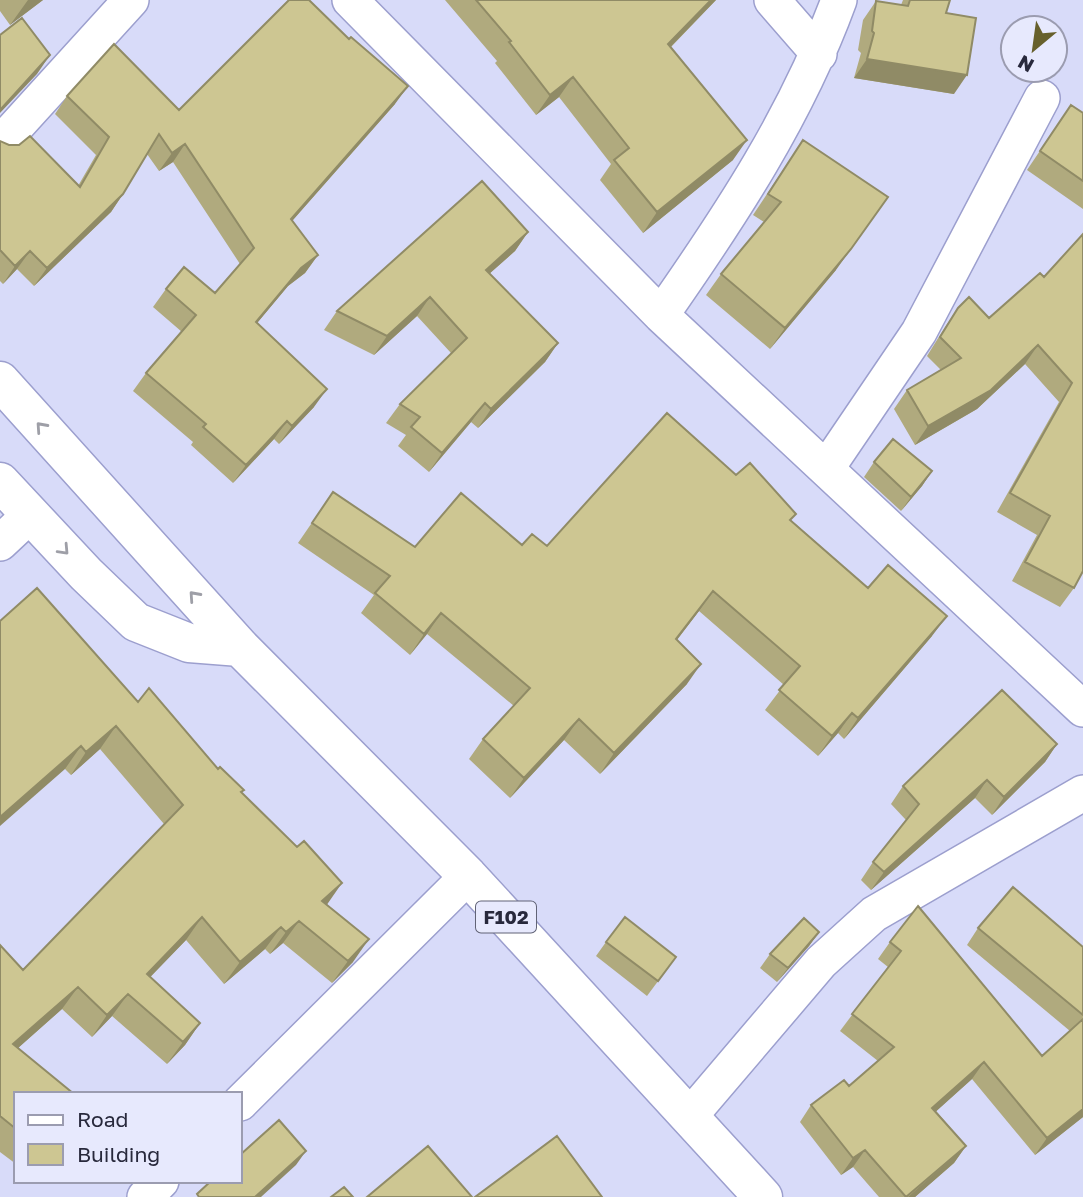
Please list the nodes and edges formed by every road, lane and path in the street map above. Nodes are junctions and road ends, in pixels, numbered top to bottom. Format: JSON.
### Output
{"nodes":[{"id":1,"x":131,"y":0,"type":"edge"},
{"id":2,"x":350,"y":0,"type":"edge"},
{"id":3,"x":772,"y":0,"type":"edge"},
{"id":4,"x":839,"y":0,"type":"edge"},
{"id":5,"x":819,"y":54,"type":"junction"},
{"id":6,"x":1042,"y":99,"type":"dead end"},
{"id":7,"x":0,"y":144,"type":"edge"},
{"id":8,"x":661,"y":315,"type":"junction"},
{"id":9,"x":0,"y":382,"type":"edge"},
{"id":10,"x":825,"y":469,"type":"junction"},
{"id":11,"x":0,"y":482,"type":"edge"},
{"id":12,"x":31,"y":514,"type":"junction"},
{"id":13,"x":0,"y":543,"type":"edge"},
{"id":14,"x":240,"y":647,"type":"junction"},
{"id":15,"x":1083,"y":709,"type":"edge"},
{"id":16,"x":1083,"y":793,"type":"edge"},
{"id":17,"x":468,"y":876,"type":"junction"},
{"id":18,"x":242,"y":1101,"type":"edge"},
{"id":19,"x":689,"y":1117,"type":"junction"},
{"id":20,"x":159,"y":1183,"type":"edge"},
{"id":21,"x":145,"y":1197,"type":"edge"},
{"id":22,"x":763,"y":1197,"type":"edge"}],
"edges":[{"from":1,"to":7,"type":"street"},
{"from":2,"to":8,"type":"street"},
{"from":3,"to":5,"type":"street"},
{"from":4,"to":5,"type":"street"},
{"from":5,"to":8,"type":"street"},
{"from":6,"to":10,"type":"street"},
{"from":8,"to":10,"type":"street"},
{"from":14,"to":9,"type":"main road","number":"F102","one_way":true},
{"from":10,"to":15,"type":"street"},
{"from":11,"to":12,"type":"main road"},
{"from":12,"to":13,"type":"street"},
{"from":12,"to":14,"type":"main road","one_way":true},
{"from":14,"to":17,"type":"main road","number":"F102"},
{"from":16,"to":19,"type":"street"},
{"from":17,"to":18,"type":"street"},
{"from":17,"to":19,"type":"main road","number":"F102"},
{"from":19,"to":22,"type":"main road","number":"F102"},
{"from":20,"to":21,"type":"street"}]}
